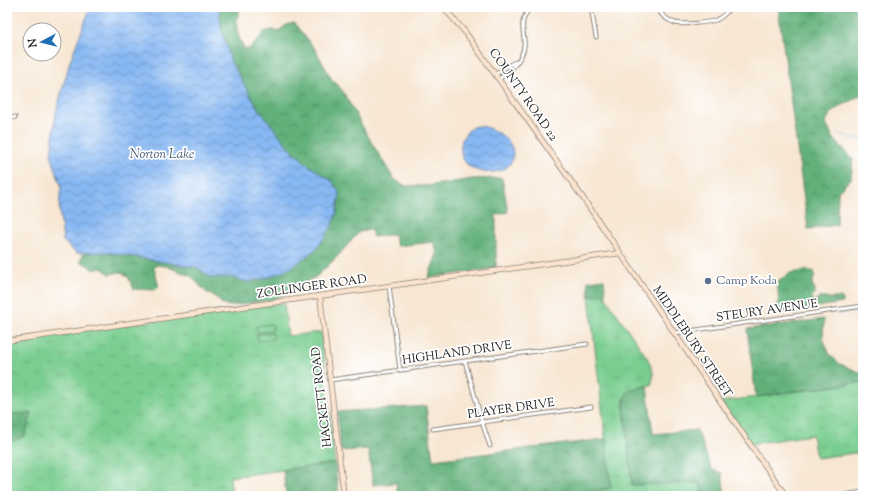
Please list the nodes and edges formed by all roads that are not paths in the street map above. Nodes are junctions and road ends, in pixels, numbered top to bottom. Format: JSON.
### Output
{"nodes":[{"id":1,"x":443,"y":7,"type":"edge"},
{"id":2,"x":532,"y":7,"type":"edge"},
{"id":3,"x":591,"y":7,"type":"edge"},
{"id":4,"x":656,"y":7,"type":"edge"},
{"id":5,"x":730,"y":7,"type":"edge"},
{"id":6,"x":596,"y":37,"type":"dead end"},
{"id":7,"x":518,"y":61,"type":"junction"},
{"id":8,"x":496,"y":74,"type":"junction"},
{"id":9,"x":499,"y":79,"type":"junction"},
{"id":10,"x":15,"y":117,"type":"dead end"},
{"id":11,"x":7,"y":120,"type":"edge"},
{"id":12,"x":583,"y":198,"type":"joint"},
{"id":13,"x":620,"y":253,"type":"junction"},
{"id":14,"x":389,"y":286,"type":"junction"},
{"id":15,"x":320,"y":296,"type":"junction"},
{"id":16,"x":863,"y":306,"type":"edge"},
{"id":17,"x":674,"y":334,"type":"junction"},
{"id":18,"x":7,"y":341,"type":"edge"},
{"id":19,"x":587,"y":344,"type":"dead end"},
{"id":20,"x":465,"y":361,"type":"junction"},
{"id":21,"x":400,"y":370,"type":"junction"},
{"id":22,"x":330,"y":380,"type":"junction"},
{"id":23,"x":591,"y":407,"type":"dead end"},
{"id":24,"x":482,"y":422,"type":"junction"},
{"id":25,"x":433,"y":429,"type":"dead end"},
{"id":26,"x":490,"y":446,"type":"dead end"},
{"id":27,"x":863,"y":492,"type":"edge"},
{"id":28,"x":344,"y":496,"type":"edge"},
{"id":29,"x":786,"y":496,"type":"edge"},
{"id":30,"x":837,"y":496,"type":"edge"}],
"edges":[{"from":1,"to":8,"type":"street","name":"COUNTY ROAD 22"},
{"from":2,"to":7,"type":"street"},
{"from":3,"to":6,"type":"street"},
{"from":4,"to":5,"type":"street"},
{"from":7,"to":8,"type":"street"},
{"from":7,"to":9,"type":"street"},
{"from":8,"to":9,"type":"street","name":"COUNTY ROAD 22"},
{"from":9,"to":12,"type":"street","name":"COUNTY ROAD 22"},
{"from":10,"to":11,"type":"street"},
{"from":12,"to":13,"type":"street","name":"MIDDLEBURY STREET"},
{"from":13,"to":14,"type":"street","name":"ZOLLINGER ROAD"},
{"from":13,"to":17,"type":"street","name":"MIDDLEBURY STREET"},
{"from":14,"to":15,"type":"street","name":"ZOLLINGER ROAD"},
{"from":14,"to":21,"type":"street"},
{"from":15,"to":18,"type":"street","name":"ZOLLINGER ROAD"},
{"from":15,"to":22,"type":"street","name":"HACKETT ROAD"},
{"from":16,"to":17,"type":"street","name":"STEURY AVENUE"},
{"from":17,"to":29,"type":"street","name":"MIDDLEBURY STREET"},
{"from":19,"to":20,"type":"street","name":"HIGHLAND DRIVE"},
{"from":20,"to":21,"type":"street","name":"HIGHLAND DRIVE"},
{"from":20,"to":24,"type":"street"},
{"from":21,"to":22,"type":"street","name":"HIGHLAND DRIVE"},
{"from":22,"to":28,"type":"street","name":"HACKETT ROAD"},
{"from":23,"to":24,"type":"street","name":"PLAYER DRIVE"},
{"from":24,"to":25,"type":"street","name":"PLAYER DRIVE"},
{"from":24,"to":26,"type":"street"},
{"from":27,"to":30,"type":"street"}]}
